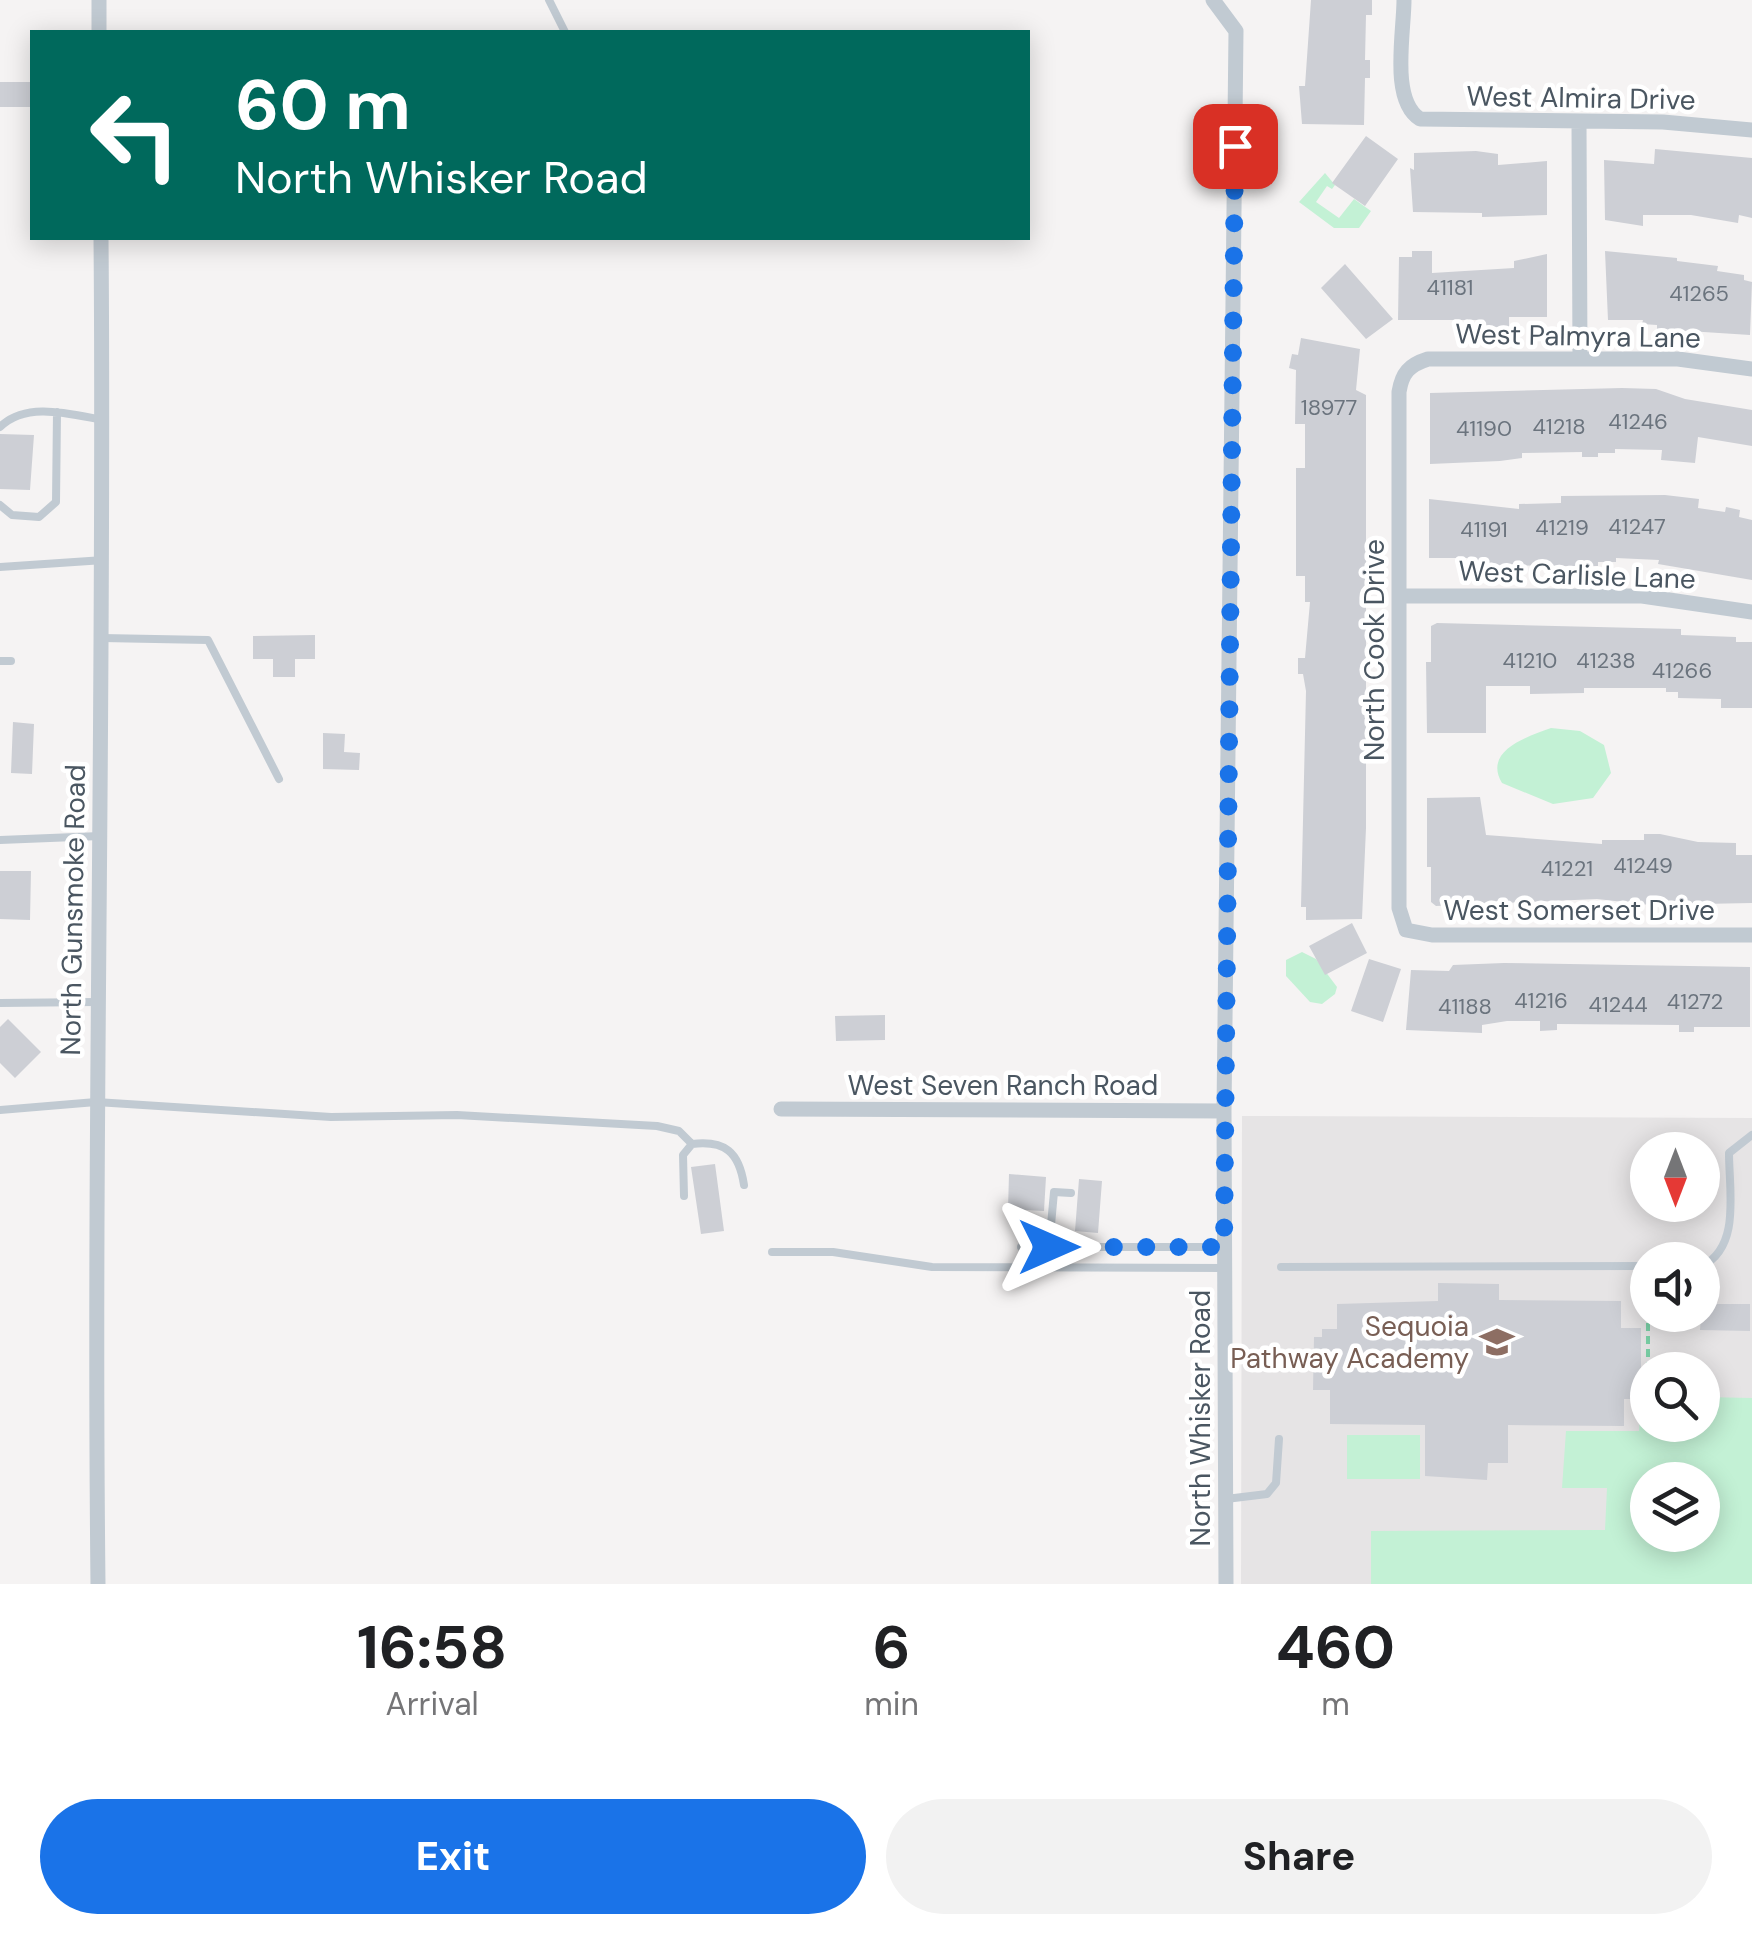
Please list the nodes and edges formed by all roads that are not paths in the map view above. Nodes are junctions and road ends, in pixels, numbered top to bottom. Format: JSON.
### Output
{"nodes":[{"id":1,"x":99,"y":0,"type":"edge"},
{"id":2,"x":549,"y":0,"type":"edge"},
{"id":3,"x":1213,"y":0,"type":"edge"},
{"id":4,"x":1404,"y":0,"type":"edge"},
{"id":5,"x":99,"y":30,"type":"edge"},
{"id":6,"x":564,"y":30,"type":"edge"},
{"id":7,"x":1579,"y":122,"type":"junction"},
{"id":8,"x":1752,"y":130,"type":"edge"},
{"id":9,"x":101,"y":240,"type":"edge"},
{"id":10,"x":1580,"y":359,"type":"junction"},
{"id":11,"x":1752,"y":369,"type":"edge"},
{"id":12,"x":1406,"y":370,"type":"joint"},
{"id":13,"x":57,"y":412,"type":"junction"},
{"id":14,"x":102,"y":420,"type":"junction"},
{"id":15,"x":0,"y":427,"type":"edge"},
{"id":16,"x":0,"y":505,"type":"edge"},
{"id":17,"x":104,"y":560,"type":"junction"},
{"id":18,"x":0,"y":567,"type":"edge"},
{"id":19,"x":1399,"y":596,"type":"junction"},
{"id":20,"x":1752,"y":612,"type":"edge"},
{"id":21,"x":102,"y":638,"type":"junction"},
{"id":22,"x":0,"y":661,"type":"edge"},
{"id":23,"x":11,"y":662,"type":"dead end"},
{"id":24,"x":279,"y":779,"type":"dead end"},
{"id":25,"x":100,"y":836,"type":"junction"},
{"id":26,"x":0,"y":840,"type":"edge"},
{"id":27,"x":1406,"y":930,"type":"joint"},
{"id":28,"x":1752,"y":935,"type":"edge"},
{"id":29,"x":96,"y":1002,"type":"junction"},
{"id":30,"x":0,"y":1003,"type":"edge"},
{"id":31,"x":96,"y":1102,"type":"junction"},
{"id":32,"x":782,"y":1109,"type":"dead end"},
{"id":33,"x":0,"y":1110,"type":"edge"},
{"id":34,"x":1224,"y":1111,"type":"junction"},
{"id":35,"x":1752,"y":1135,"type":"edge"},
{"id":36,"x":692,"y":1144,"type":"junction"},
{"id":37,"x":744,"y":1184,"type":"dead end"},
{"id":38,"x":1072,"y":1192,"type":"dead end"},
{"id":39,"x":684,"y":1196,"type":"dead end"},
{"id":40,"x":1021,"y":1247,"type":"dead end"},
{"id":41,"x":1049,"y":1247,"type":"junction"},
{"id":42,"x":1224,"y":1247,"type":"junction"},
{"id":43,"x":772,"y":1252,"type":"dead end"},
{"id":44,"x":1720,"y":1258,"type":"edge"},
{"id":45,"x":1630,"y":1266,"type":"edge"},
{"id":46,"x":1281,"y":1267,"type":"dead end"},
{"id":47,"x":1224,"y":1268,"type":"junction"},
{"id":48,"x":1279,"y":1440,"type":"dead end"},
{"id":49,"x":1226,"y":1499,"type":"junction"},
{"id":50,"x":98,"y":1584,"type":"edge"},
{"id":51,"x":1226,"y":1584,"type":"edge"}],
"edges":[{"from":1,"to":5,"type":"street"},
{"from":2,"to":6,"type":"lane"},
{"from":3,"to":34,"type":"street","name":"North Whisker Road"},
{"from":4,"to":7,"type":"street","name":"West Almira Drive"},
{"from":7,"to":8,"type":"street","name":"West Almira Drive"},
{"from":7,"to":10,"type":"street"},
{"from":9,"to":14,"type":"street","name":"North Gunsmoke Road"},
{"from":10,"to":11,"type":"street","name":"West Palmyra Lane"},
{"from":10,"to":12,"type":"street","name":"West Palmyra Lane"},
{"from":12,"to":19,"type":"street","name":"North Cook Drive"},
{"from":13,"to":14,"type":"lane"},
{"from":13,"to":15,"type":"lane"},
{"from":13,"to":16,"type":"lane"},
{"from":14,"to":17,"type":"street","name":"North Gunsmoke Road"},
{"from":17,"to":18,"type":"lane"},
{"from":17,"to":21,"type":"street","name":"North Gunsmoke Road"},
{"from":19,"to":20,"type":"street","name":"West Carlisle Lane"},
{"from":19,"to":27,"type":"street","name":"North Cook Drive"},
{"from":21,"to":24,"type":"lane"},
{"from":21,"to":25,"type":"street","name":"North Gunsmoke Road"},
{"from":22,"to":23,"type":"lane"},
{"from":25,"to":26,"type":"lane"},
{"from":25,"to":29,"type":"street","name":"North Gunsmoke Road"},
{"from":27,"to":28,"type":"street","name":"West Somerset Drive"},
{"from":29,"to":30,"type":"lane"},
{"from":29,"to":31,"type":"street","name":"North Gunsmoke Road"},
{"from":31,"to":33,"type":"lane"},
{"from":31,"to":36,"type":"lane"},
{"from":31,"to":50,"type":"street","name":"North Gunsmoke Road"},
{"from":32,"to":34,"type":"street","name":"West Seven Ranch Road"},
{"from":34,"to":42,"type":"street","name":"North Whisker Road"},
{"from":35,"to":44,"type":"lane"},
{"from":36,"to":37,"type":"lane"},
{"from":36,"to":39,"type":"lane"},
{"from":38,"to":41,"type":"lane"},
{"from":40,"to":41,"type":"lane"},
{"from":41,"to":42,"type":"lane"},
{"from":42,"to":47,"type":"street","name":"North Whisker Road"},
{"from":43,"to":47,"type":"lane"},
{"from":45,"to":46,"type":"lane"},
{"from":47,"to":49,"type":"street","name":"North Whisker Road"},
{"from":48,"to":49,"type":"lane"},
{"from":49,"to":51,"type":"street","name":"North Whisker Road"}]}
